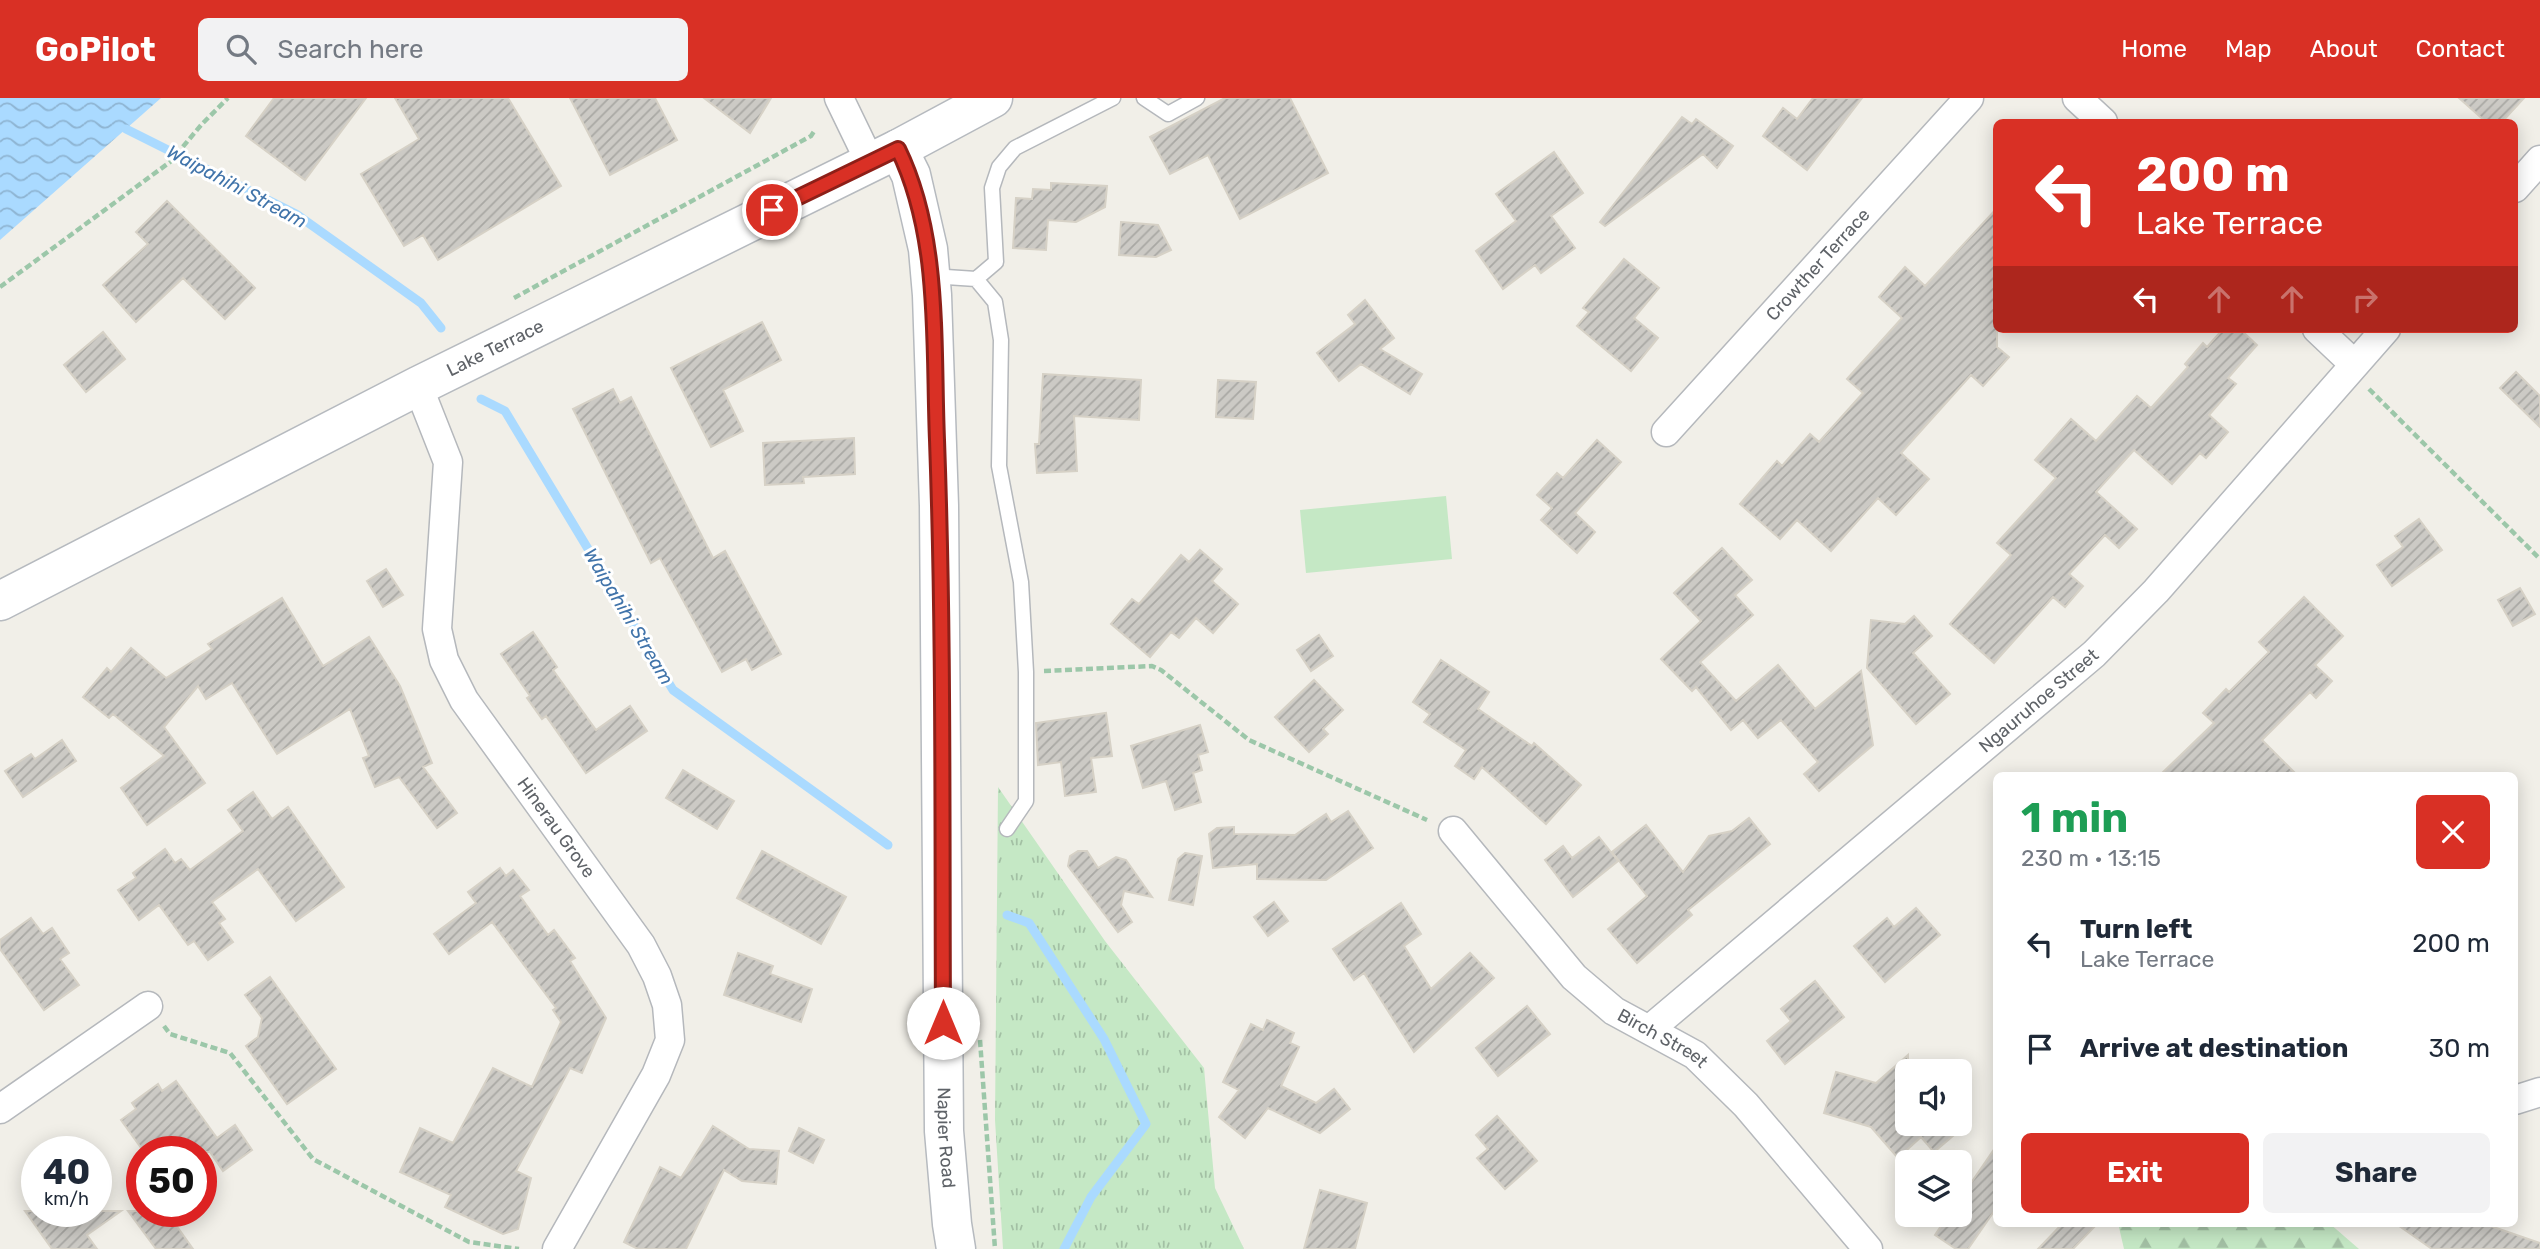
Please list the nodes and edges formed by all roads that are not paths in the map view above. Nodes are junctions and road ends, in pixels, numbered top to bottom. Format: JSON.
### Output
{"nodes":[{"id":1,"x":839,"y":98,"type":"edge"},
{"id":2,"x":993,"y":98,"type":"edge"},
{"id":3,"x":1113,"y":98,"type":"edge"},
{"id":4,"x":1144,"y":98,"type":"edge"},
{"id":5,"x":1197,"y":98,"type":"edge"},
{"id":6,"x":1969,"y":98,"type":"edge"},
{"id":7,"x":2077,"y":98,"type":"edge"},
{"id":8,"x":2099,"y":119,"type":"edge"},
{"id":9,"x":884,"y":155,"type":"junction"},
{"id":10,"x":2540,"y":160,"type":"edge"},
{"id":11,"x":2518,"y":185,"type":"edge"},
{"id":12,"x":930,"y":275,"type":"junction"},
{"id":13,"x":976,"y":279,"type":"junction"},
{"id":14,"x":2321,"y":333,"type":"edge"},
{"id":15,"x":2382,"y":333,"type":"edge"},
{"id":16,"x":2351,"y":366,"type":"junction"},
{"id":17,"x":418,"y":386,"type":"junction"},
{"id":18,"x":1666,"y":432,"type":"dead end"},
{"id":19,"x":0,"y":601,"type":"edge"},
{"id":20,"x":1007,"y":829,"type":"dead end"},
{"id":21,"x":1453,"y":831,"type":"road end"},
{"id":22,"x":148,"y":1006,"type":"road end"},
{"id":23,"x":1650,"y":1029,"type":"junction"},
{"id":24,"x":2540,"y":1092,"type":"edge"},
{"id":25,"x":2518,"y":1099,"type":"edge"},
{"id":26,"x":0,"y":1109,"type":"edge"},
{"id":27,"x":557,"y":1249,"type":"edge"},
{"id":28,"x":956,"y":1249,"type":"edge"},
{"id":29,"x":1868,"y":1249,"type":"edge"}],
"edges":[{"from":1,"to":9,"type":"street"},
{"from":2,"to":9,"type":"main road","name":"Lake Terrace"},
{"from":3,"to":13,"type":"lane"},
{"from":4,"to":5,"type":"lane"},
{"from":6,"to":18,"type":"street","name":"Crowther Terrace"},
{"from":7,"to":8,"type":"street"},
{"from":9,"to":12,"type":"main road","name":"Napier Road"},
{"from":9,"to":17,"type":"main road","name":"Lake Terrace"},
{"from":10,"to":11,"type":"street"},
{"from":12,"to":13,"type":"lane"},
{"from":12,"to":28,"type":"main road","name":"Napier Road"},
{"from":13,"to":20,"type":"lane"},
{"from":14,"to":16,"type":"street"},
{"from":15,"to":16,"type":"street","name":"Ngauruhoe Street"},
{"from":16,"to":23,"type":"street","name":"Ngauruhoe Street"},
{"from":17,"to":19,"type":"main road","name":"Lake Terrace"},
{"from":17,"to":27,"type":"street","name":"Hinerau Grove"},
{"from":21,"to":23,"type":"street","name":"Birch Street"},
{"from":22,"to":26,"type":"street"},
{"from":23,"to":29,"type":"street","name":"Birch Street"},
{"from":24,"to":25,"type":"street"}]}
